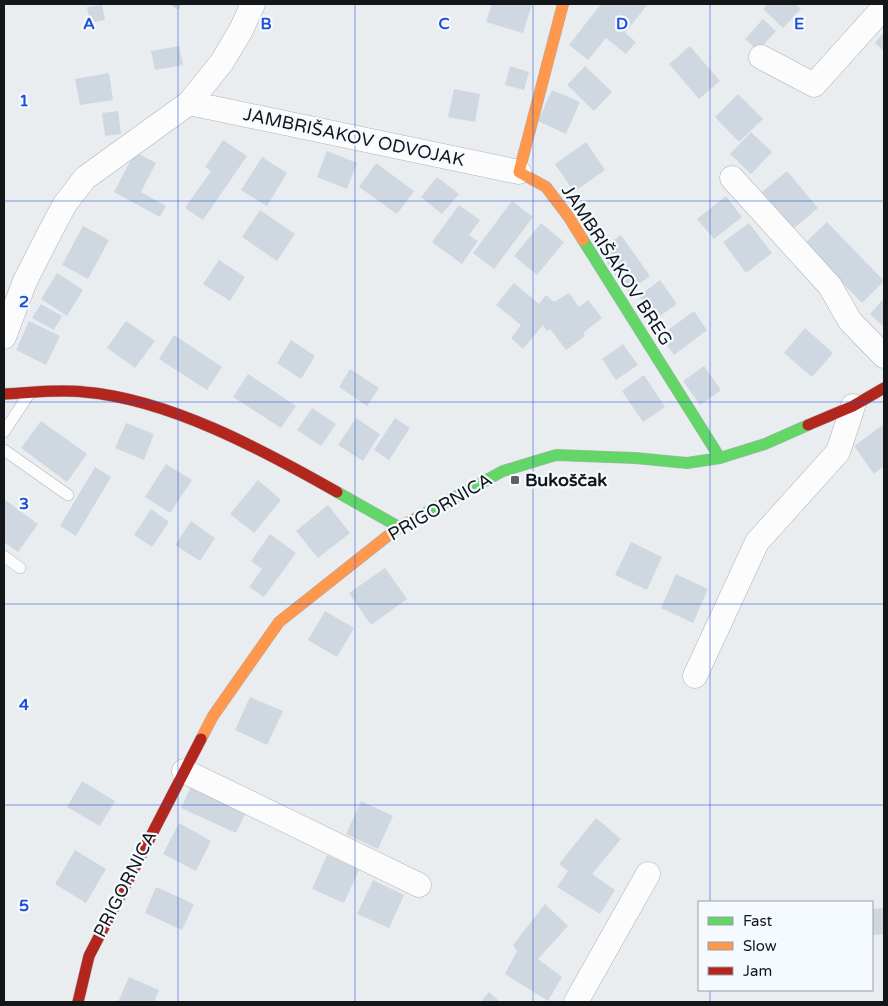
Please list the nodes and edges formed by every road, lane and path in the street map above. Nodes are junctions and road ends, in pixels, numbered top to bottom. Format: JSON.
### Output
{"nodes":[{"id":1,"x":252,"y":4,"type":"edge"},
{"id":2,"x":562,"y":4,"type":"edge"},
{"id":3,"x":884,"y":8,"type":"edge"},
{"id":4,"x":761,"y":57,"type":"dead end"},
{"id":5,"x":189,"y":103,"type":"junction"},
{"id":6,"x":519,"y":172,"type":"junction"},
{"id":7,"x":732,"y":178,"type":"dead end"},
{"id":8,"x":4,"y":337,"type":"edge"},
{"id":9,"x":884,"y":356,"type":"edge"},
{"id":10,"x":884,"y":388,"type":"edge"},
{"id":11,"x":30,"y":393,"type":"junction"},
{"id":12,"x":4,"y":394,"type":"edge"},
{"id":13,"x":853,"y":406,"type":"junction"},
{"id":14,"x":4,"y":432,"type":"edge"},
{"id":15,"x":4,"y":450,"type":"edge"},
{"id":16,"x":720,"y":458,"type":"junction"},
{"id":17,"x":68,"y":495,"type":"dead end"},
{"id":18,"x":399,"y":527,"type":"junction"},
{"id":19,"x":4,"y":556,"type":"edge"},
{"id":20,"x":20,"y":568,"type":"dead end"},
{"id":21,"x":695,"y":676,"type":"dead end"},
{"id":22,"x":184,"y":771,"type":"junction"},
{"id":23,"x":648,"y":874,"type":"dead end"},
{"id":24,"x":419,"y":885,"type":"dead end"},
{"id":25,"x":78,"y":1002,"type":"edge"},
{"id":26,"x":576,"y":1002,"type":"edge"}],
"edges":[{"from":1,"to":5,"type":"street"},
{"from":2,"to":6,"type":"street"},
{"from":3,"to":4,"type":"street"},
{"from":5,"to":6,"type":"street","name":"JAMBRIŠAKOV ODVOJAK"},
{"from":5,"to":8,"type":"street"},
{"from":6,"to":16,"type":"street","name":"JAMBRIŠAKOV BREG"},
{"from":7,"to":9,"type":"street"},
{"from":10,"to":13,"type":"street","name":"PRIGORNICA"},
{"from":11,"to":12,"type":"street"},
{"from":11,"to":14,"type":"lane"},
{"from":11,"to":18,"type":"street"},
{"from":13,"to":16,"type":"street","name":"PRIGORNICA"},
{"from":13,"to":21,"type":"street"},
{"from":15,"to":17,"type":"lane"},
{"from":16,"to":18,"type":"street","name":"PRIGORNICA"},
{"from":18,"to":22,"type":"street","name":"PRIGORNICA"},
{"from":19,"to":20,"type":"lane"},
{"from":22,"to":24,"type":"street"},
{"from":22,"to":25,"type":"street","name":"PRIGORNICA"},
{"from":23,"to":26,"type":"street"}]}
